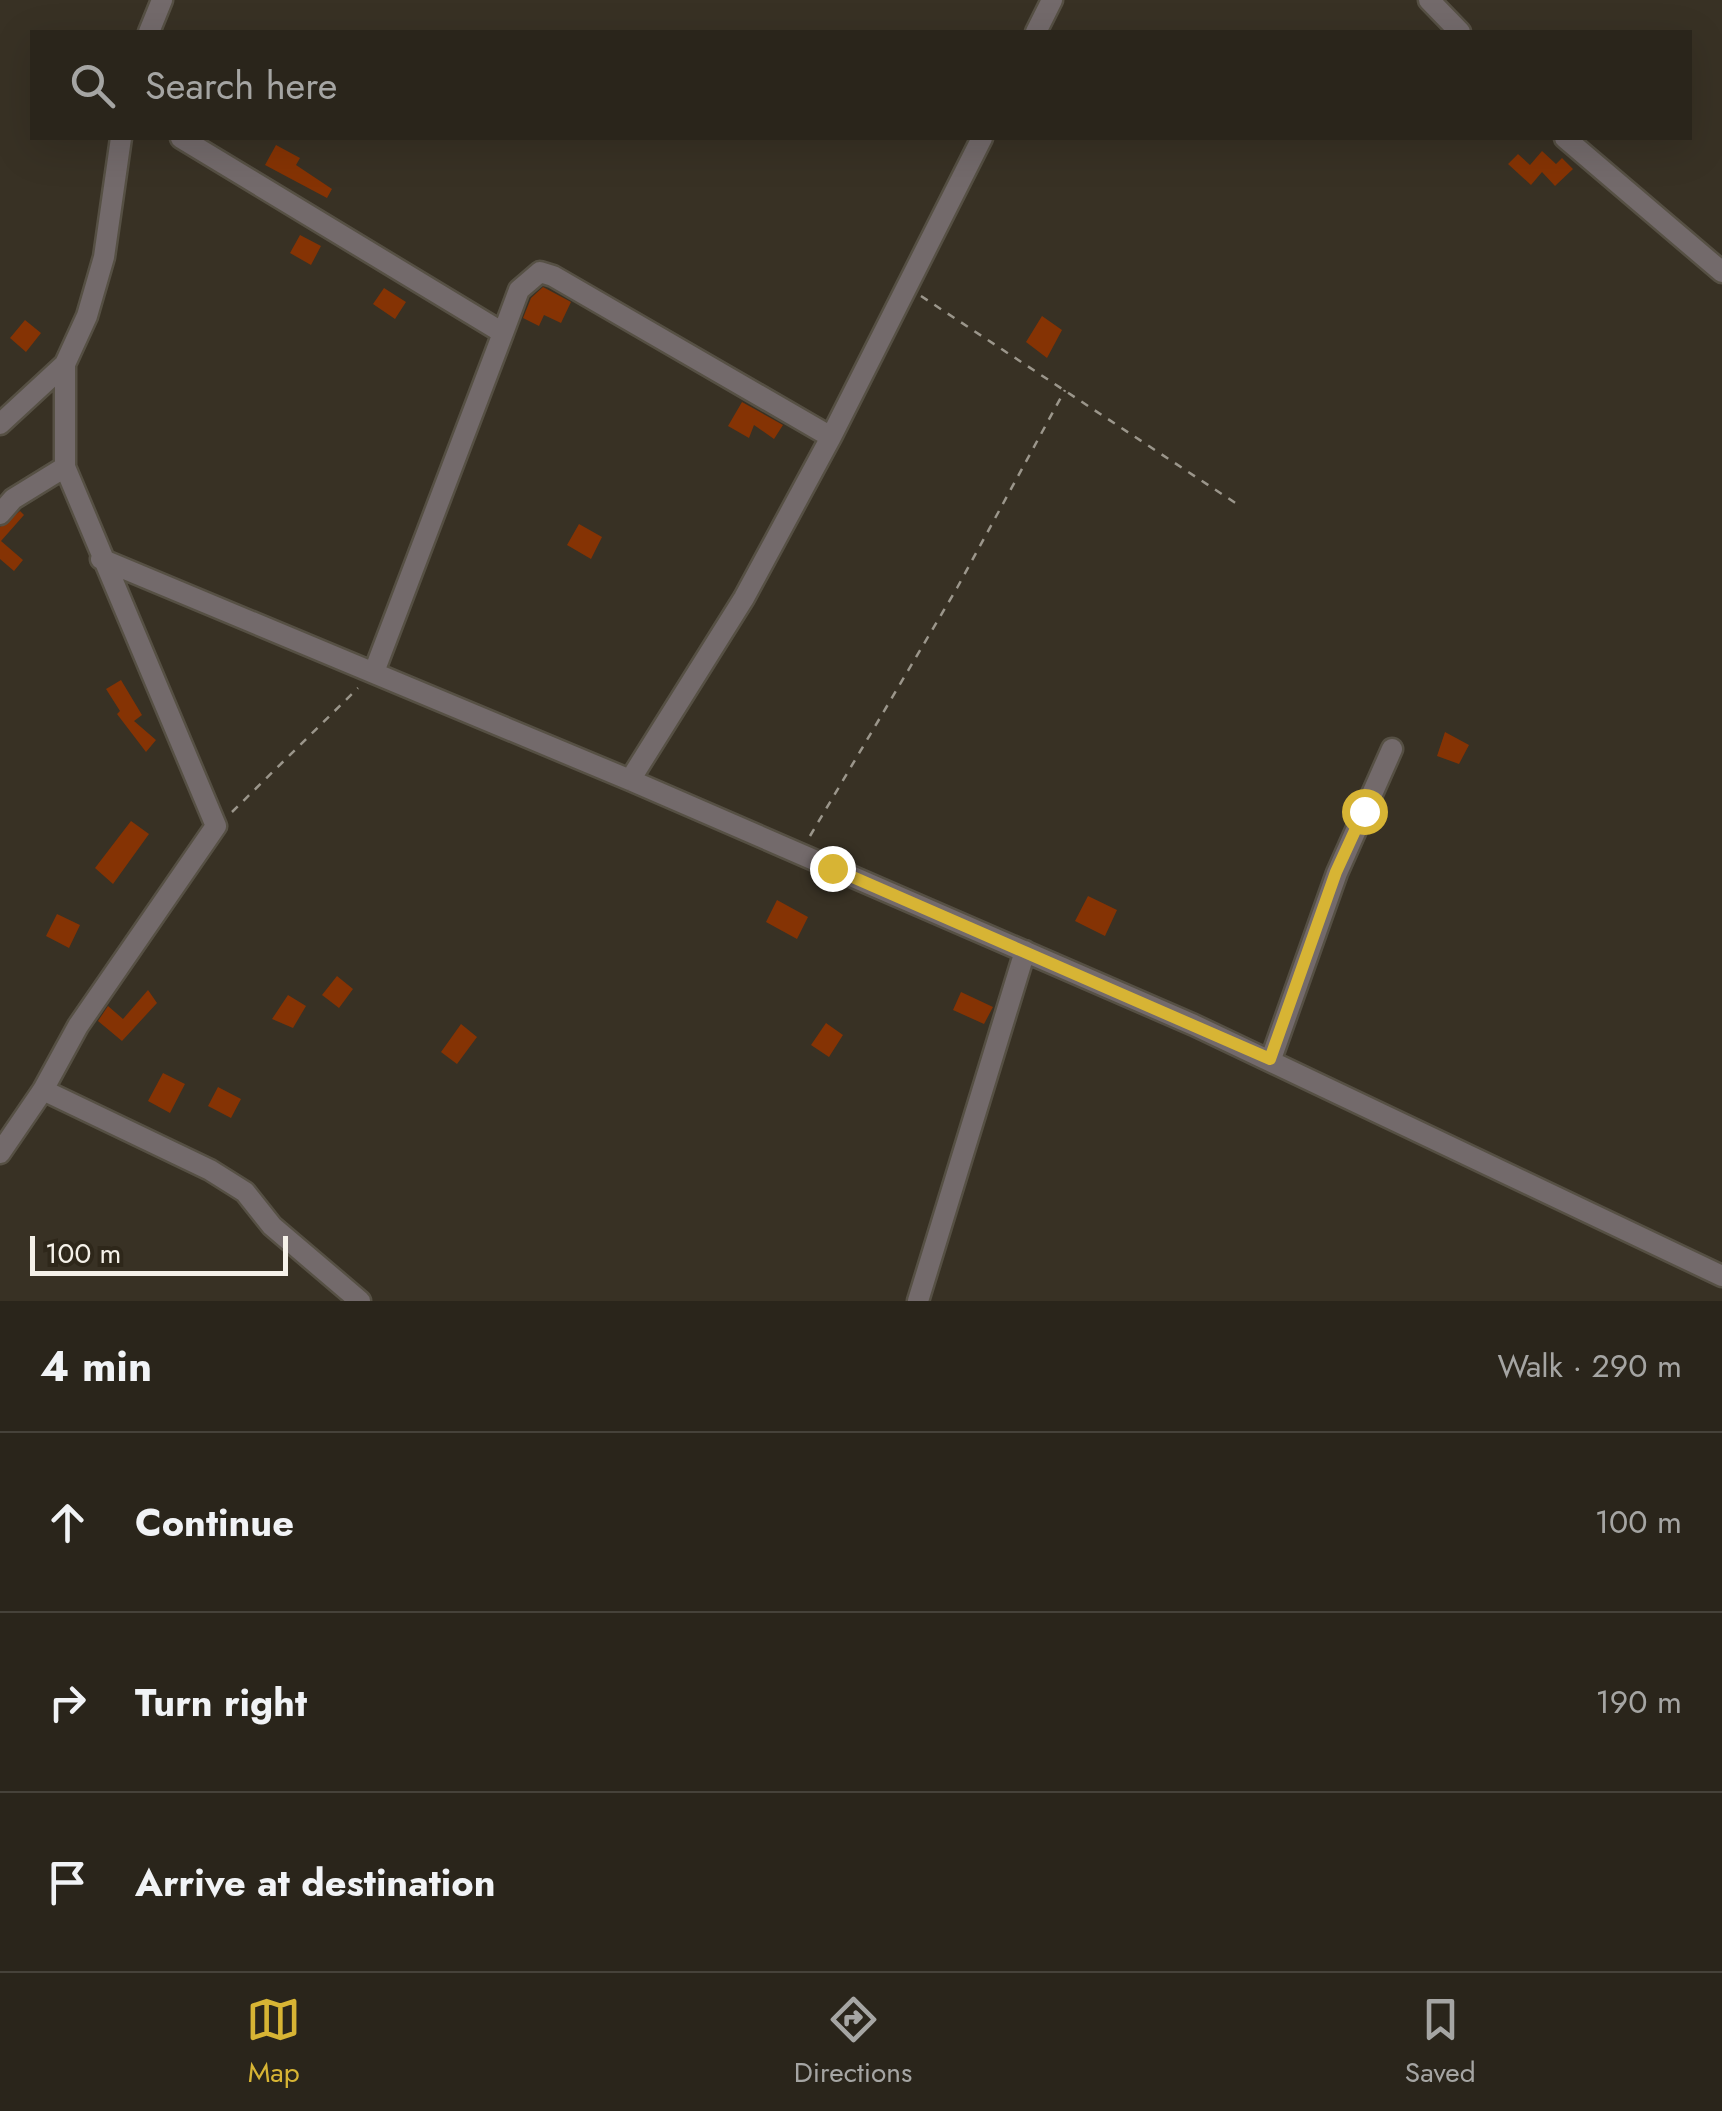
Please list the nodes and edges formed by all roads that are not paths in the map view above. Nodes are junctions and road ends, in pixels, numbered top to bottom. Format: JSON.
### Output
{"nodes":[{"id":1,"x":162,"y":0,"type":"edge"},
{"id":2,"x":1052,"y":0,"type":"edge"},
{"id":3,"x":1429,"y":0,"type":"edge"},
{"id":4,"x":149,"y":30,"type":"edge"},
{"id":5,"x":1037,"y":30,"type":"edge"},
{"id":6,"x":1458,"y":30,"type":"edge"},
{"id":7,"x":121,"y":140,"type":"edge"},
{"id":8,"x":184,"y":140,"type":"edge"},
{"id":9,"x":981,"y":140,"type":"edge"},
{"id":10,"x":1566,"y":140,"type":"edge"},
{"id":11,"x":1722,"y":272,"type":"edge"},
{"id":12,"x":504,"y":333,"type":"junction"},
{"id":13,"x":65,"y":364,"type":"junction"},
{"id":14,"x":0,"y":424,"type":"edge"},
{"id":15,"x":830,"y":436,"type":"junction"},
{"id":16,"x":65,"y":466,"type":"junction"},
{"id":17,"x":0,"y":514,"type":"edge"},
{"id":18,"x":102,"y":559,"type":"junction"},
{"id":19,"x":374,"y":672,"type":"junction"},
{"id":20,"x":1392,"y":749,"type":"dead end"},
{"id":21,"x":630,"y":780,"type":"junction"},
{"id":22,"x":1025,"y":951,"type":"junction"},
{"id":23,"x":1270,"y":1059,"type":"junction"},
{"id":24,"x":44,"y":1090,"type":"junction"},
{"id":25,"x":0,"y":1152,"type":"edge"},
{"id":26,"x":1722,"y":1276,"type":"edge"},
{"id":27,"x":360,"y":1301,"type":"edge"},
{"id":28,"x":918,"y":1301,"type":"edge"}],
"edges":[{"from":1,"to":4,"type":"street"},
{"from":2,"to":5,"type":"street"},
{"from":3,"to":6,"type":"street"},
{"from":7,"to":13,"type":"street"},
{"from":8,"to":12,"type":"street"},
{"from":9,"to":15,"type":"street"},
{"from":10,"to":11,"type":"street"},
{"from":12,"to":15,"type":"street"},
{"from":12,"to":19,"type":"street"},
{"from":13,"to":14,"type":"street"},
{"from":13,"to":16,"type":"street"},
{"from":15,"to":21,"type":"street"},
{"from":16,"to":17,"type":"street"},
{"from":16,"to":18,"type":"street"},
{"from":18,"to":19,"type":"street"},
{"from":18,"to":24,"type":"street"},
{"from":19,"to":21,"type":"street"},
{"from":20,"to":23,"type":"street"},
{"from":21,"to":22,"type":"street"},
{"from":22,"to":23,"type":"street"},
{"from":22,"to":28,"type":"street"},
{"from":23,"to":26,"type":"street"},
{"from":24,"to":25,"type":"street"},
{"from":24,"to":27,"type":"street"}]}
